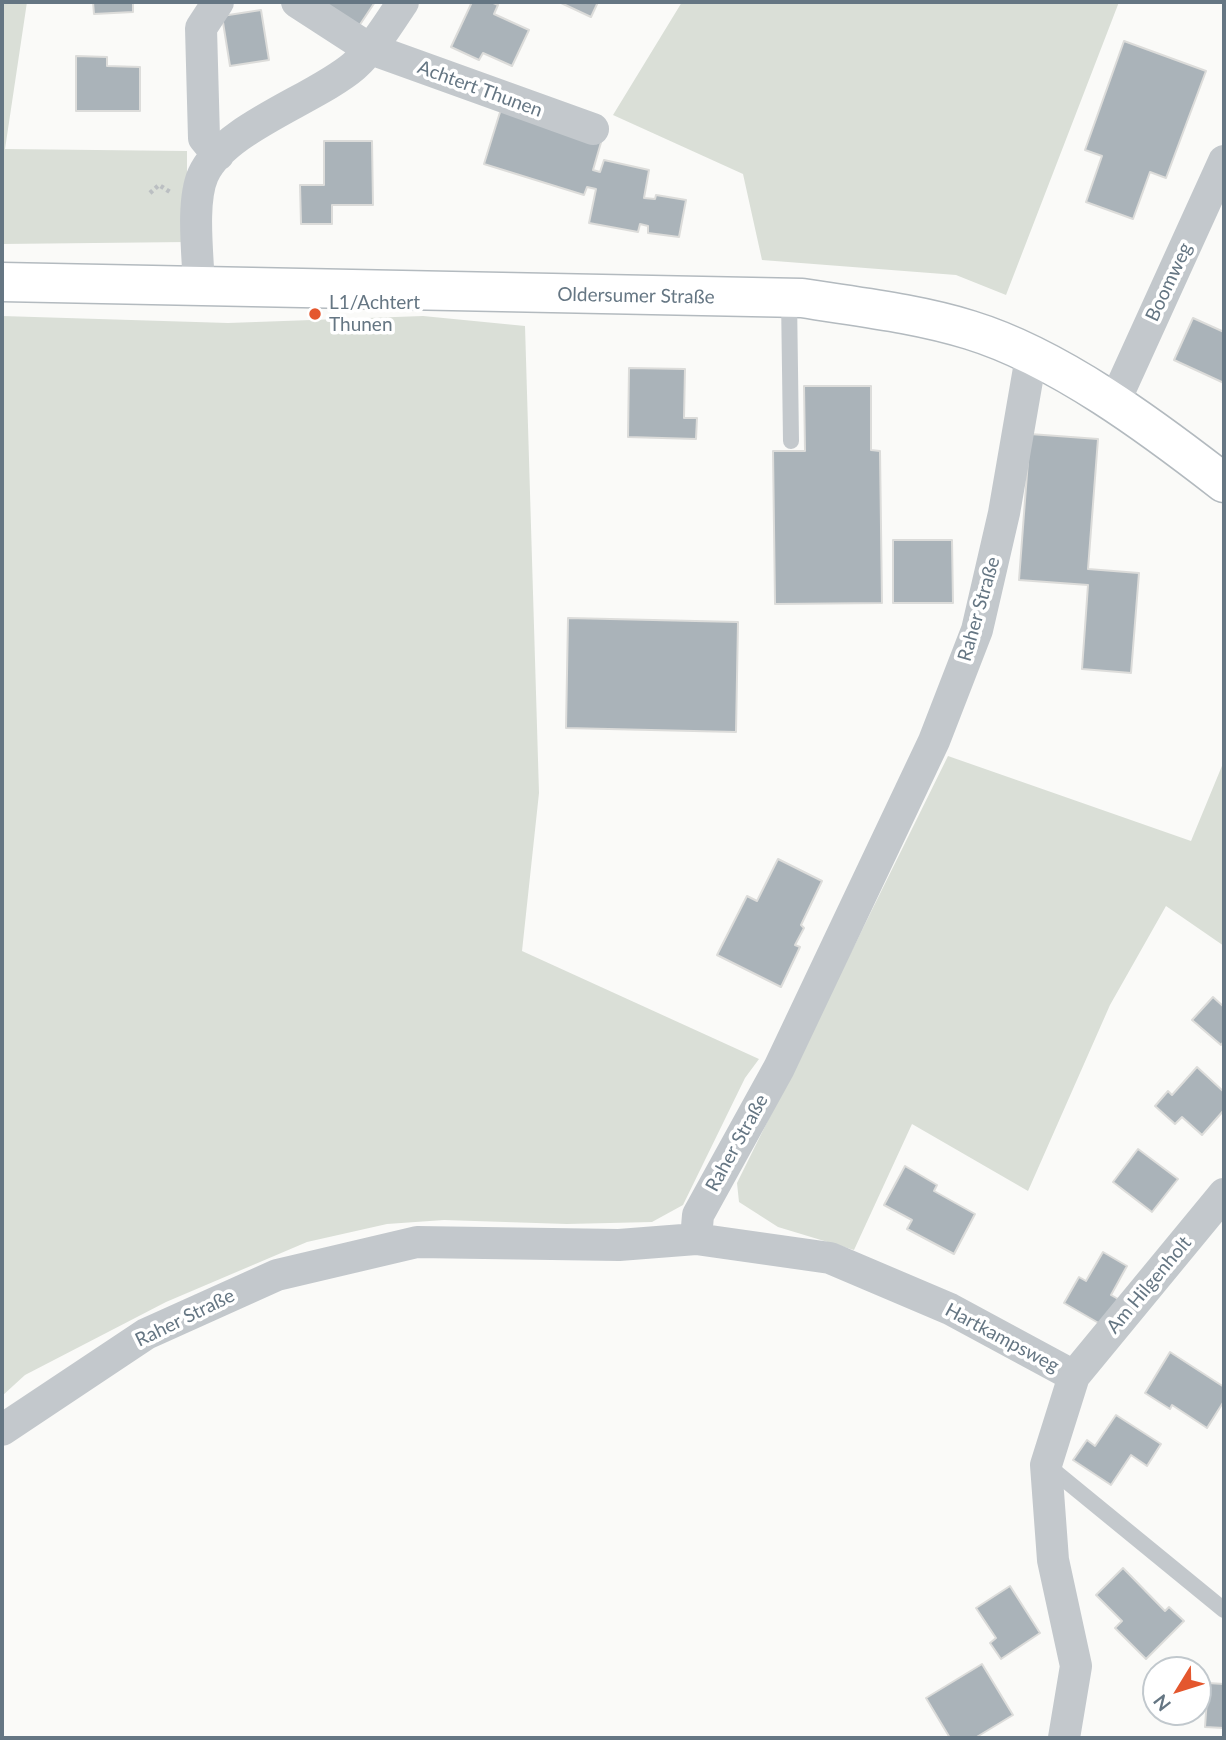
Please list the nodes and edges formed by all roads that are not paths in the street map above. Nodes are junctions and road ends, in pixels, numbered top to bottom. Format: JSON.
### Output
{"nodes":[{"id":1,"x":218,"y":2,"type":"edge"},
{"id":2,"x":297,"y":2,"type":"edge"},
{"id":3,"x":403,"y":2,"type":"edge"},
{"id":4,"x":368,"y":48,"type":"junction"},
{"id":5,"x":593,"y":129,"type":"dead end"},
{"id":6,"x":218,"y":155,"type":"junction"},
{"id":7,"x":1224,"y":161,"type":"edge"},
{"id":8,"x":2,"y":282,"type":"edge"},
{"id":9,"x":199,"y":287,"type":"junction"},
{"id":10,"x":789,"y":298,"type":"junction"},
{"id":11,"x":1031,"y":357,"type":"junction"},
{"id":12,"x":1114,"y":403,"type":"junction"},
{"id":13,"x":791,"y":441,"type":"dead end"},
{"id":14,"x":1224,"y":483,"type":"edge"},
{"id":15,"x":1224,"y":1194,"type":"edge"},
{"id":16,"x":696,"y":1239,"type":"junction"},
{"id":17,"x":1074,"y":1376,"type":"junction"},
{"id":18,"x":2,"y":1430,"type":"edge"},
{"id":19,"x":1046,"y":1465,"type":"junction"},
{"id":20,"x":1224,"y":1610,"type":"edge"},
{"id":21,"x":1064,"y":1738,"type":"edge"}],
"edges":[{"from":1,"to":6,"type":"street"},
{"from":2,"to":4,"type":"street","name":"Achtert Thunen"},
{"from":3,"to":4,"type":"street"},
{"from":4,"to":5,"type":"street","name":"Achtert Thunen"},
{"from":4,"to":6,"type":"street"},
{"from":6,"to":9,"type":"street"},
{"from":7,"to":12,"type":"street","name":"Boomweg"},
{"from":8,"to":9,"type":"main road","name":"Oldersumer Straße"},
{"from":9,"to":10,"type":"main road","name":"Oldersumer Straße"},
{"from":10,"to":11,"type":"main road","name":"Oldersumer Straße"},
{"from":10,"to":13,"type":"lane"},
{"from":11,"to":12,"type":"main road","name":"Oldersumer Straße"},
{"from":11,"to":16,"type":"street","name":"Raher Straße"},
{"from":12,"to":14,"type":"main road","name":"Oldersumer Straße"},
{"from":15,"to":17,"type":"street","name":"Am Hilgenholt"},
{"from":16,"to":17,"type":"street","name":"Hartkampsweg"},
{"from":16,"to":18,"type":"street","name":"Raher Straße"},
{"from":17,"to":19,"type":"street","name":"Hartkampsweg"},
{"from":19,"to":20,"type":"lane"},
{"from":19,"to":21,"type":"street","name":"Hartkampsweg"}]}
